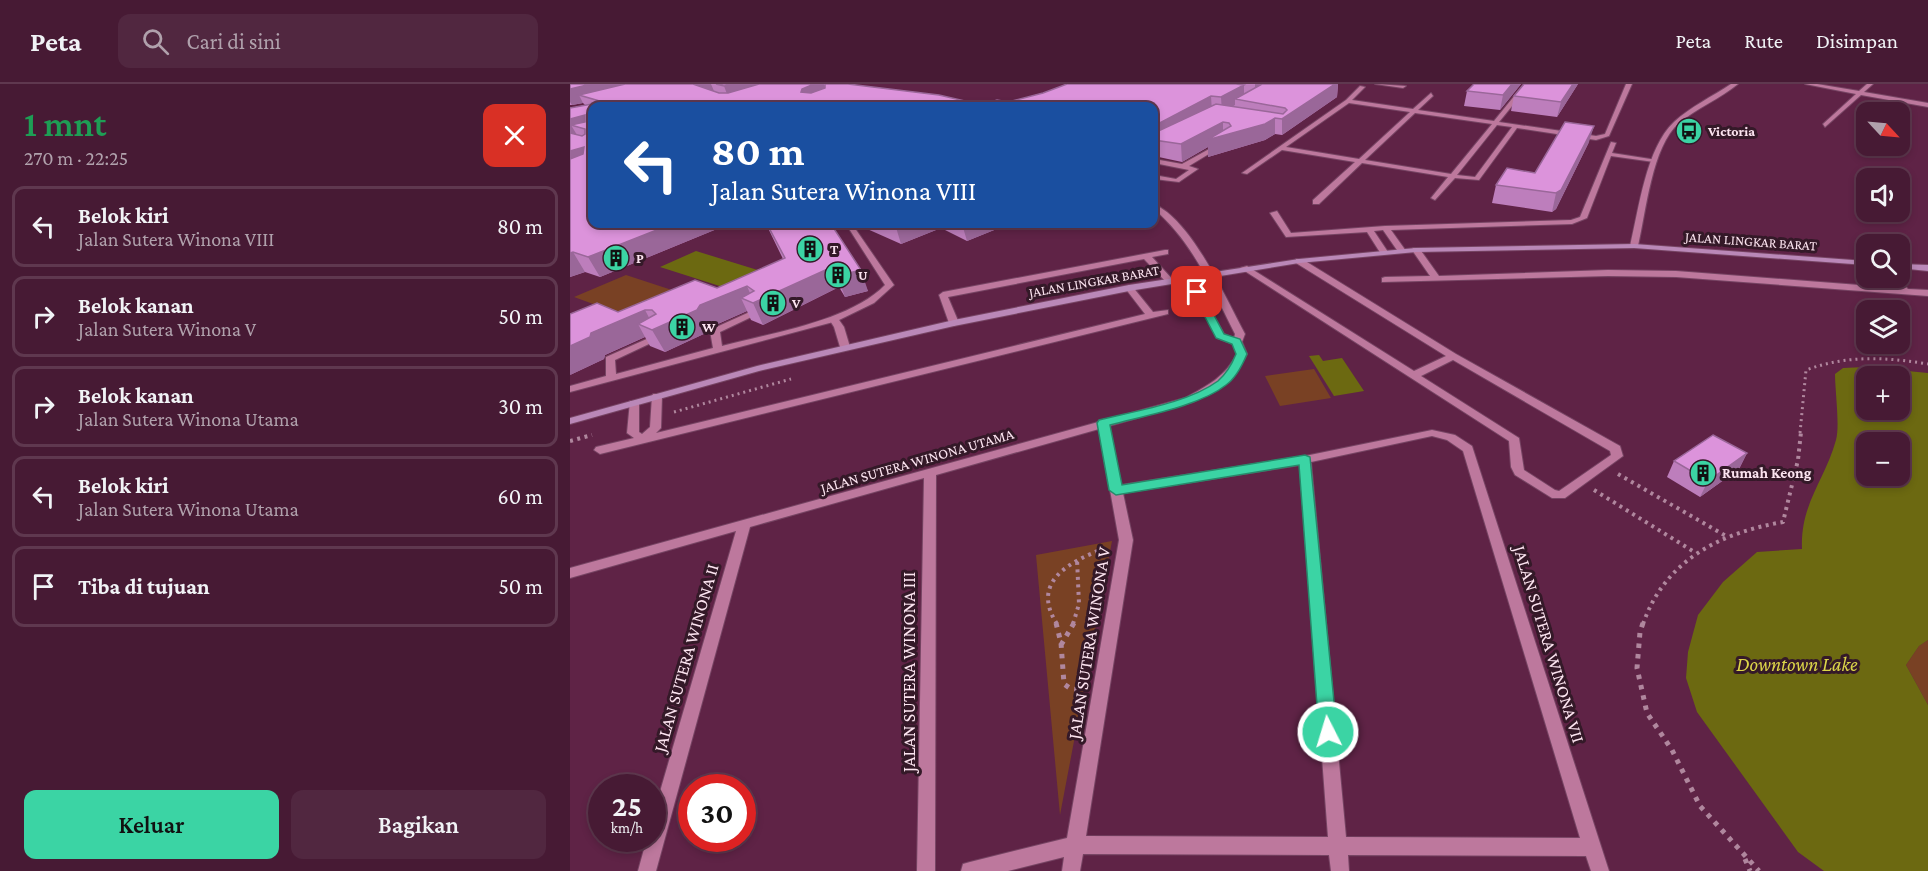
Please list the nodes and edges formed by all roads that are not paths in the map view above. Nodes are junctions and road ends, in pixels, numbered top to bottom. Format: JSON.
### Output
{"nodes":[{"id":1,"x":1378,"y":84,"type":"edge"},
{"id":2,"x":1527,"y":84,"type":"edge"},
{"id":3,"x":1629,"y":84,"type":"edge"},
{"id":4,"x":1735,"y":84,"type":"edge"},
{"id":5,"x":1808,"y":84,"type":"edge"},
{"id":6,"x":1870,"y":84,"type":"edge"},
{"id":7,"x":1403,"y":86,"type":"dead end"},
{"id":8,"x":1362,"y":87,"type":"dead end"},
{"id":9,"x":1861,"y":93,"type":"junction"},
{"id":10,"x":1431,"y":95,"type":"dead end"},
{"id":11,"x":1348,"y":101,"type":"junction"},
{"id":12,"x":1928,"y":105,"type":"edge"},
{"id":13,"x":1414,"y":111,"type":"junction"},
{"id":14,"x":1496,"y":123,"type":"junction"},
{"id":15,"x":1825,"y":125,"type":"dead end"},
{"id":16,"x":1516,"y":126,"type":"junction"},
{"id":17,"x":1226,"y":142,"type":"edge"},
{"id":18,"x":1282,"y":147,"type":"junction"},
{"id":19,"x":1654,"y":158,"type":"junction"},
{"id":20,"x":1360,"y":161,"type":"junction"},
{"id":21,"x":1158,"y":162,"type":"edge"},
{"id":22,"x":1170,"y":164,"type":"junction"},
{"id":23,"x":1184,"y":166,"type":"junction"},
{"id":24,"x":1158,"y":173,"type":"edge"},
{"id":25,"x":1245,"y":173,"type":"dead end"},
{"id":26,"x":1158,"y":177,"type":"edge"},
{"id":27,"x":1452,"y":177,"type":"junction"},
{"id":28,"x":1435,"y":198,"type":"dead end"},
{"id":29,"x":1316,"y":202,"type":"dead end"},
{"id":30,"x":1158,"y":209,"type":"edge"},
{"id":31,"x":1274,"y":213,"type":"dead end"},
{"id":32,"x":852,"y":228,"type":"edge"},
{"id":33,"x":1385,"y":228,"type":"junction"},
{"id":34,"x":1369,"y":229,"type":"junction"},
{"id":35,"x":1634,"y":246,"type":"junction"},
{"id":36,"x":1416,"y":250,"type":"junction"},
{"id":37,"x":1402,"y":251,"type":"junction"},
{"id":38,"x":1165,"y":252,"type":"dead end"},
{"id":39,"x":1384,"y":252,"type":"junction"},
{"id":40,"x":1145,"y":255,"type":"junction"},
{"id":41,"x":1299,"y":261,"type":"junction"},
{"id":42,"x":1856,"y":262,"type":"edge"},
{"id":43,"x":1910,"y":267,"type":"edge"},
{"id":44,"x":1244,"y":268,"type":"junction"},
{"id":45,"x":1928,"y":268,"type":"edge"},
{"id":46,"x":1207,"y":274,"type":"junction"},
{"id":47,"x":1189,"y":278,"type":"junction"},
{"id":48,"x":1436,"y":278,"type":"junction"},
{"id":49,"x":1385,"y":280,"type":"dead end"},
{"id":50,"x":1170,"y":281,"type":"junction"},
{"id":51,"x":1129,"y":288,"type":"junction"},
{"id":52,"x":1902,"y":288,"type":"edge"},
{"id":53,"x":1906,"y":292,"type":"junction"},
{"id":54,"x":1928,"y":293,"type":"edge"},
{"id":55,"x":757,"y":312,"type":"edge"},
{"id":56,"x":1165,"y":312,"type":"dead end"},
{"id":57,"x":1150,"y":315,"type":"junction"},
{"id":58,"x":834,"y":319,"type":"junction"},
{"id":59,"x":954,"y":322,"type":"junction"},
{"id":60,"x":661,"y":336,"type":"edge"},
{"id":61,"x":1237,"y":342,"type":"junction"},
{"id":62,"x":845,"y":347,"type":"junction"},
{"id":63,"x":718,"y":350,"type":"junction"},
{"id":64,"x":1453,"y":356,"type":"junction"},
{"id":65,"x":1412,"y":376,"type":"junction"},
{"id":66,"x":611,"y":378,"type":"junction"},
{"id":67,"x":570,"y":389,"type":"edge"},
{"id":68,"x":657,"y":396,"type":"junction"},
{"id":69,"x":634,"y":403,"type":"junction"},
{"id":70,"x":570,"y":421,"type":"edge"},
{"id":71,"x":1103,"y":423,"type":"junction"},
{"id":72,"x":643,"y":439,"type":"junction"},
{"id":73,"x":600,"y":450,"type":"dead end"},
{"id":74,"x":1305,"y":460,"type":"junction"},
{"id":75,"x":930,"y":473,"type":"junction"},
{"id":76,"x":1116,"y":490,"type":"junction"},
{"id":77,"x":744,"y":525,"type":"junction"},
{"id":78,"x":570,"y":573,"type":"edge"},
{"id":79,"x":1076,"y":845,"type":"junction"},
{"id":80,"x":1338,"y":845,"type":"junction"},
{"id":81,"x":1593,"y":847,"type":"junction"},
{"id":82,"x":647,"y":871,"type":"edge"},
{"id":83,"x":926,"y":871,"type":"edge"},
{"id":84,"x":970,"y":871,"type":"edge"},
{"id":85,"x":1071,"y":871,"type":"edge"},
{"id":86,"x":1340,"y":871,"type":"edge"},
{"id":87,"x":1600,"y":871,"type":"edge"}],
"edges":[{"from":1,"to":7,"type":"street"},
{"from":2,"to":14,"type":"street"},
{"from":3,"to":16,"type":"street"},
{"from":4,"to":19,"type":"street"},
{"from":5,"to":9,"type":"street"},
{"from":6,"to":9,"type":"street"},
{"from":8,"to":11,"type":"street"},
{"from":9,"to":12,"type":"street"},
{"from":9,"to":15,"type":"street"},
{"from":10,"to":13,"type":"street"},
{"from":11,"to":13,"type":"street"},
{"from":11,"to":18,"type":"street"},
{"from":13,"to":14,"type":"street"},
{"from":13,"to":20,"type":"street"},
{"from":14,"to":16,"type":"street"},
{"from":14,"to":27,"type":"street"},
{"from":16,"to":27,"type":"street"},
{"from":17,"to":23,"type":"street"},
{"from":18,"to":20,"type":"street"},
{"from":18,"to":25,"type":"street"},
{"from":19,"to":33,"type":"street"},
{"from":19,"to":35,"type":"street"},
{"from":20,"to":27,"type":"street"},
{"from":20,"to":29,"type":"street"},
{"from":21,"to":22,"type":"street"},
{"from":22,"to":23,"type":"street"},
{"from":22,"to":24,"type":"street"},
{"from":23,"to":26,"type":"street"},
{"from":27,"to":28,"type":"street"},
{"from":30,"to":46,"type":"street","name":"JALAN SUTERA WINONA UTAMA"},
{"from":31,"to":34,"type":"street"},
{"from":32,"to":58,"type":"street"},
{"from":33,"to":34,"type":"street"},
{"from":33,"to":37,"type":"street"},
{"from":34,"to":39,"type":"street"},
{"from":35,"to":36,"type":"street","name":"JALAN LINGKAR BARAT"},
{"from":35,"to":42,"type":"street","name":"JALAN LINGKAR BARAT"},
{"from":36,"to":37,"type":"street","name":"JALAN LINGKAR BARAT"},
{"from":36,"to":48,"type":"street"},
{"from":37,"to":39,"type":"street","name":"JALAN LINGKAR BARAT"},
{"from":38,"to":40,"type":"street"},
{"from":39,"to":41,"type":"street","name":"JALAN LINGKAR BARAT"},
{"from":40,"to":50,"type":"street"},
{"from":40,"to":59,"type":"street"},
{"from":41,"to":44,"type":"street","name":"JALAN LINGKAR BARAT"},
{"from":41,"to":64,"type":"street"},
{"from":43,"to":45,"type":"street"},
{"from":44,"to":46,"type":"street","name":"JALAN LINGKAR BARAT"},
{"from":44,"to":65,"type":"street"},
{"from":46,"to":47,"type":"street","name":"JALAN LINGKAR BARAT"},
{"from":46,"to":61,"type":"street","name":"JALAN SUTERA WINONA UTAMA"},
{"from":47,"to":50,"type":"street","name":"JALAN LINGKAR BARAT"},
{"from":47,"to":61,"type":"street"},
{"from":48,"to":49,"type":"street"},
{"from":48,"to":53,"type":"street"},
{"from":50,"to":51,"type":"street","name":"JALAN LINGKAR BARAT"},
{"from":51,"to":57,"type":"street"},
{"from":51,"to":59,"type":"street","name":"JALAN LINGKAR BARAT"},
{"from":52,"to":53,"type":"street"},
{"from":53,"to":54,"type":"street"},
{"from":55,"to":63,"type":"street"},
{"from":56,"to":57,"type":"street"},
{"from":57,"to":72,"type":"street"},
{"from":58,"to":62,"type":"street"},
{"from":58,"to":63,"type":"street"},
{"from":59,"to":62,"type":"street","name":"JALAN LINGKAR BARAT"},
{"from":60,"to":66,"type":"street"},
{"from":61,"to":71,"type":"street","name":"JALAN SUTERA WINONA UTAMA"},
{"from":62,"to":68,"type":"street","name":"JALAN LINGKAR BARAT"},
{"from":63,"to":66,"type":"street"},
{"from":64,"to":65,"type":"street"},
{"from":64,"to":65,"type":"street"},
{"from":66,"to":67,"type":"street"},
{"from":68,"to":69,"type":"street","name":"JALAN LINGKAR BARAT"},
{"from":68,"to":72,"type":"street"},
{"from":69,"to":70,"type":"street","name":"JALAN LINGKAR BARAT"},
{"from":69,"to":72,"type":"street"},
{"from":71,"to":75,"type":"street","name":"JALAN SUTERA WINONA UTAMA"},
{"from":71,"to":76,"type":"street","name":"JALAN SUTERA WINONA V"},
{"from":72,"to":73,"type":"street"},
{"from":74,"to":76,"type":"street"},
{"from":74,"to":80,"type":"street"},
{"from":74,"to":81,"type":"street","name":"JALAN SUTERA WINONA VII"},
{"from":75,"to":77,"type":"street","name":"JALAN SUTERA WINONA UTAMA"},
{"from":75,"to":83,"type":"street","name":"JALAN SUTERA WINONA III"},
{"from":76,"to":79,"type":"street","name":"JALAN SUTERA WINONA V"},
{"from":77,"to":78,"type":"street","name":"JALAN SUTERA WINONA UTAMA"},
{"from":77,"to":82,"type":"street","name":"JALAN SUTERA WINONA II"},
{"from":79,"to":80,"type":"street"},
{"from":79,"to":84,"type":"street"},
{"from":79,"to":85,"type":"street","name":"JALAN SUTERA WINONA V"},
{"from":80,"to":81,"type":"street"},
{"from":80,"to":86,"type":"street"},
{"from":81,"to":87,"type":"street","name":"JALAN SUTERA WINONA VII"}]}
